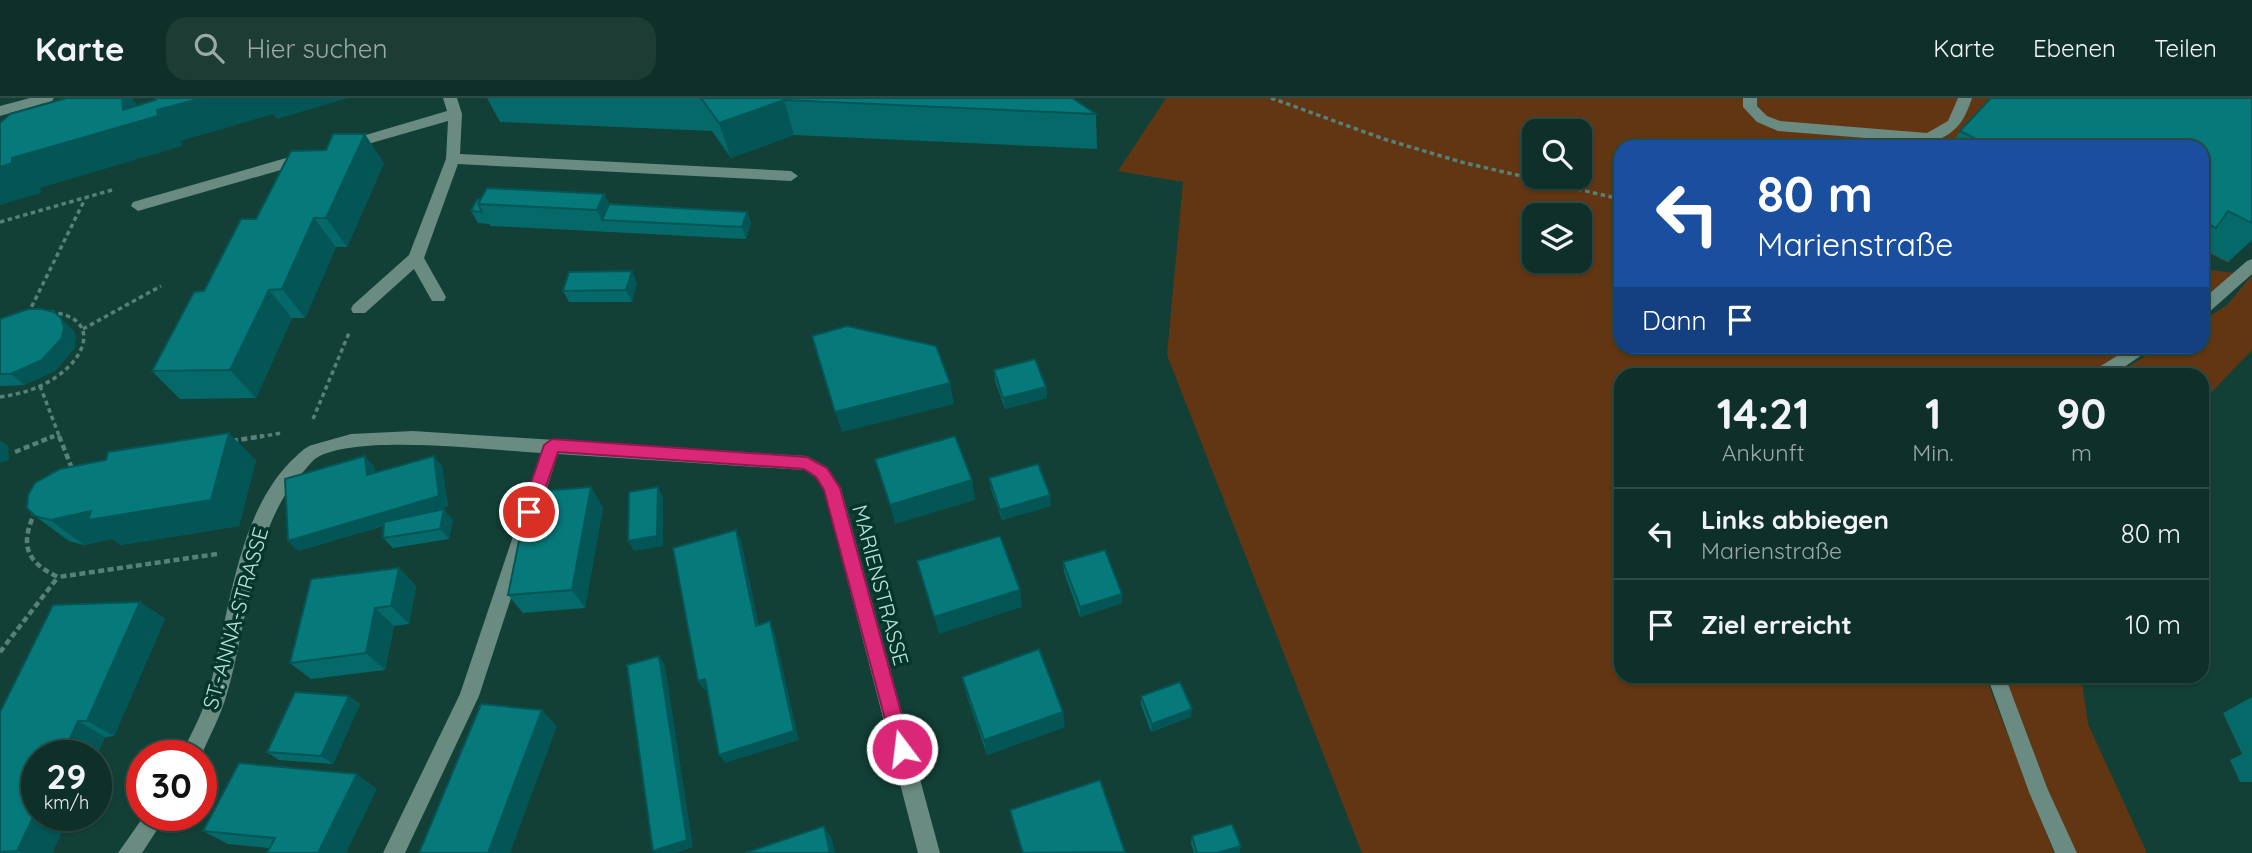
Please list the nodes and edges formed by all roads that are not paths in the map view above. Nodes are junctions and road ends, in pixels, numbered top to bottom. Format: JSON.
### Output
{"nodes":[{"id":1,"x":47,"y":98,"type":"edge"},
{"id":2,"x":450,"y":98,"type":"edge"},
{"id":3,"x":1750,"y":98,"type":"edge"},
{"id":4,"x":1965,"y":98,"type":"edge"},
{"id":5,"x":0,"y":110,"type":"edge"},
{"id":6,"x":455,"y":114,"type":"junction"},
{"id":7,"x":453,"y":159,"type":"junction"},
{"id":8,"x":791,"y":176,"type":"dead end"},
{"id":9,"x":138,"y":206,"type":"dead end"},
{"id":10,"x":416,"y":258,"type":"junction"},
{"id":11,"x":2252,"y":265,"type":"edge"},
{"id":12,"x":438,"y":297,"type":"dead end"},
{"id":13,"x":2209,"y":303,"type":"edge"},
{"id":14,"x":359,"y":309,"type":"road end"},
{"id":15,"x":2134,"y":354,"type":"edge"},
{"id":16,"x":2112,"y":368,"type":"edge"},
{"id":17,"x":552,"y":445,"type":"junction"},
{"id":18,"x":312,"y":452,"type":"joint"},
{"id":19,"x":1999,"y":683,"type":"edge"},
{"id":20,"x":198,"y":740,"type":"edge"},
{"id":21,"x":145,"y":831,"type":"edge"},
{"id":22,"x":129,"y":853,"type":"edge"},
{"id":23,"x":394,"y":853,"type":"edge"},
{"id":24,"x":929,"y":853,"type":"edge"},
{"id":25,"x":2066,"y":853,"type":"edge"}],
"edges":[{"from":1,"to":5,"type":"street"},
{"from":2,"to":6,"type":"street"},
{"from":3,"to":4,"type":"street"},
{"from":6,"to":7,"type":"street"},
{"from":6,"to":9,"type":"street"},
{"from":7,"to":8,"type":"street"},
{"from":7,"to":10,"type":"street"},
{"from":10,"to":12,"type":"street"},
{"from":10,"to":14,"type":"street"},
{"from":11,"to":13,"type":"street"},
{"from":15,"to":16,"type":"street"},
{"from":17,"to":18,"type":"street","name":"MARIENSTRASSE"},
{"from":17,"to":23,"type":"street"},
{"from":17,"to":24,"type":"street","name":"MARIENSTRASSE"},
{"from":18,"to":20,"type":"street","name":"ST.-ANNA-STRASSE"},
{"from":19,"to":25,"type":"street"},
{"from":21,"to":22,"type":"street"}]}
